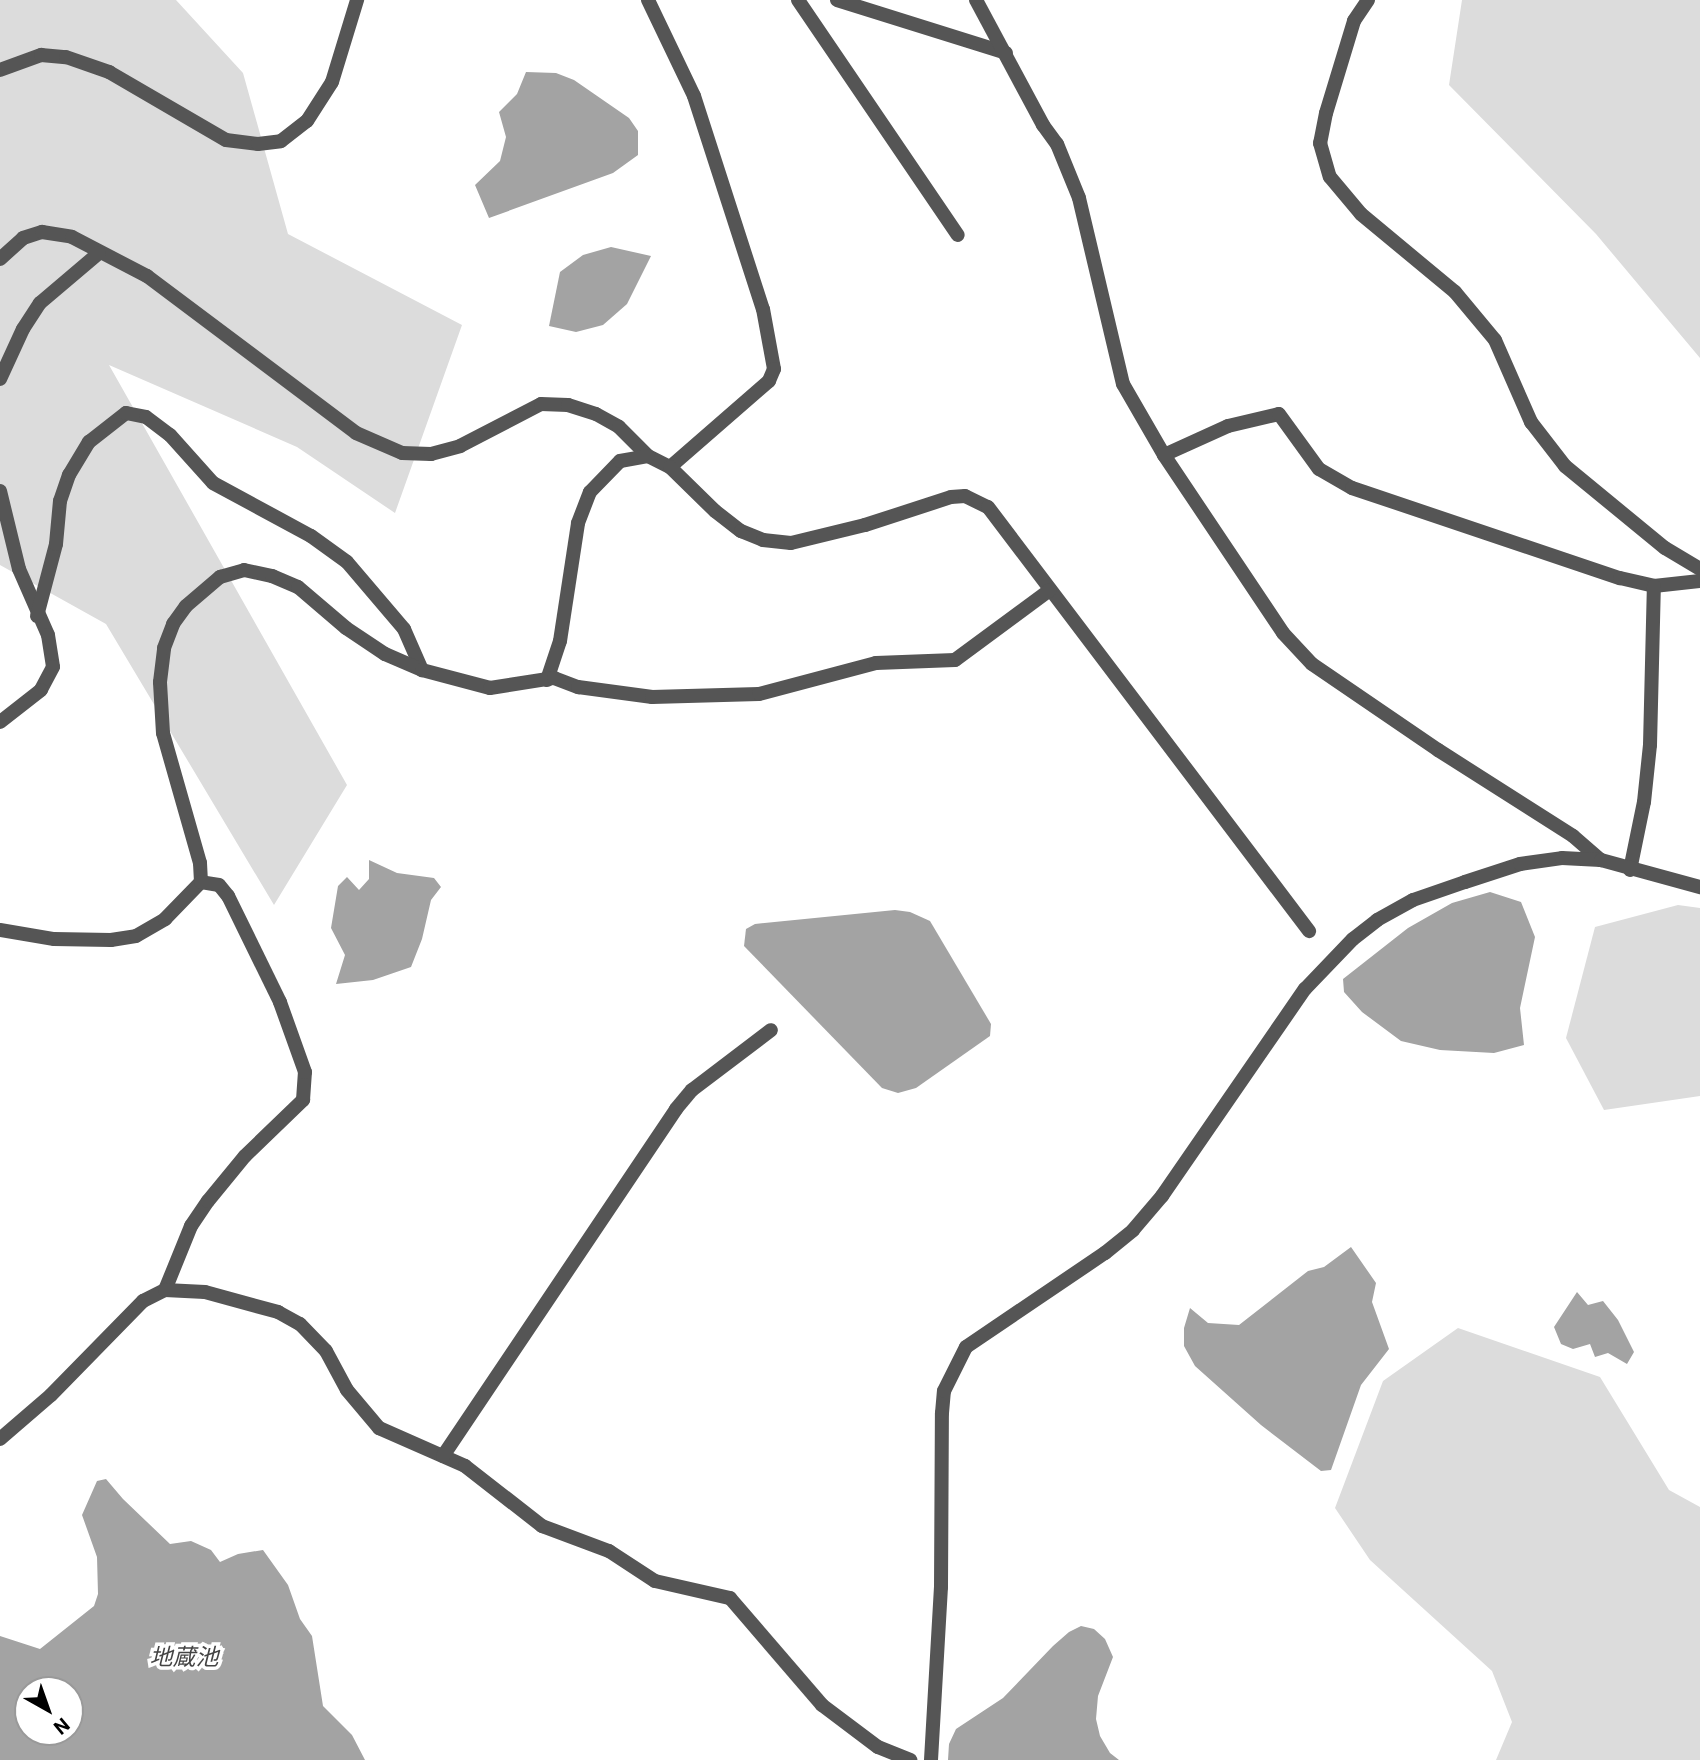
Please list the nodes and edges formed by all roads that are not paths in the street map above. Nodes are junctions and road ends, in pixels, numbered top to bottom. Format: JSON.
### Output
{"nodes":[{"id":1,"x":357,"y":0,"type":"edge"},
{"id":2,"x":648,"y":0,"type":"edge"},
{"id":3,"x":798,"y":0,"type":"edge"},
{"id":4,"x":837,"y":0,"type":"edge"},
{"id":5,"x":976,"y":0,"type":"edge"},
{"id":6,"x":1368,"y":0,"type":"edge"},
{"id":7,"x":1006,"y":53,"type":"junction"},
{"id":8,"x":0,"y":70,"type":"edge"},
{"id":9,"x":958,"y":234,"type":"dead end"},
{"id":10,"x":99,"y":253,"type":"junction"},
{"id":11,"x":0,"y":259,"type":"edge"},
{"id":12,"x":0,"y":379,"type":"edge"},
{"id":13,"x":1164,"y":455,"type":"junction"},
{"id":14,"x":648,"y":456,"type":"junction"},
{"id":15,"x":670,"y":467,"type":"junction"},
{"id":16,"x":0,"y":491,"type":"edge"},
{"id":17,"x":1700,"y":569,"type":"edge"},
{"id":18,"x":1700,"y":581,"type":"edge"},
{"id":19,"x":1654,"y":586,"type":"junction"},
{"id":20,"x":1050,"y":590,"type":"junction"},
{"id":21,"x":37,"y":616,"type":"junction"},
{"id":22,"x":422,"y":670,"type":"junction"},
{"id":23,"x":547,"y":680,"type":"junction"},
{"id":24,"x":0,"y":722,"type":"edge"},
{"id":25,"x":1601,"y":860,"type":"junction"},
{"id":26,"x":1630,"y":870,"type":"junction"},
{"id":27,"x":201,"y":881,"type":"junction"},
{"id":28,"x":1700,"y":887,"type":"edge"},
{"id":29,"x":0,"y":930,"type":"edge"},
{"id":30,"x":1309,"y":931,"type":"dead end"},
{"id":31,"x":771,"y":1030,"type":"dead end"},
{"id":32,"x":165,"y":1290,"type":"junction"},
{"id":33,"x":0,"y":1439,"type":"edge"},
{"id":34,"x":443,"y":1456,"type":"junction"},
{"id":35,"x":911,"y":1760,"type":"edge"},
{"id":36,"x":931,"y":1760,"type":"edge"}],
"edges":[{"from":1,"to":8,"type":"street"},
{"from":2,"to":15,"type":"street"},
{"from":3,"to":9,"type":"street"},
{"from":4,"to":7,"type":"street"},
{"from":5,"to":7,"type":"street"},
{"from":6,"to":17,"type":"street"},
{"from":7,"to":13,"type":"street"},
{"from":10,"to":11,"type":"street"},
{"from":10,"to":12,"type":"street"},
{"from":10,"to":14,"type":"street"},
{"from":13,"to":19,"type":"street"},
{"from":13,"to":25,"type":"street"},
{"from":14,"to":15,"type":"street"},
{"from":14,"to":23,"type":"street"},
{"from":15,"to":20,"type":"street"},
{"from":16,"to":21,"type":"street"},
{"from":18,"to":19,"type":"street"},
{"from":19,"to":26,"type":"street"},
{"from":20,"to":23,"type":"street"},
{"from":20,"to":30,"type":"street"},
{"from":21,"to":22,"type":"street"},
{"from":21,"to":24,"type":"street"},
{"from":22,"to":23,"type":"street"},
{"from":22,"to":27,"type":"street"},
{"from":25,"to":26,"type":"street"},
{"from":25,"to":36,"type":"street"},
{"from":26,"to":28,"type":"street"},
{"from":27,"to":29,"type":"street"},
{"from":27,"to":32,"type":"street"},
{"from":31,"to":34,"type":"street"},
{"from":32,"to":33,"type":"street"},
{"from":32,"to":34,"type":"street"},
{"from":34,"to":35,"type":"street"}]}
